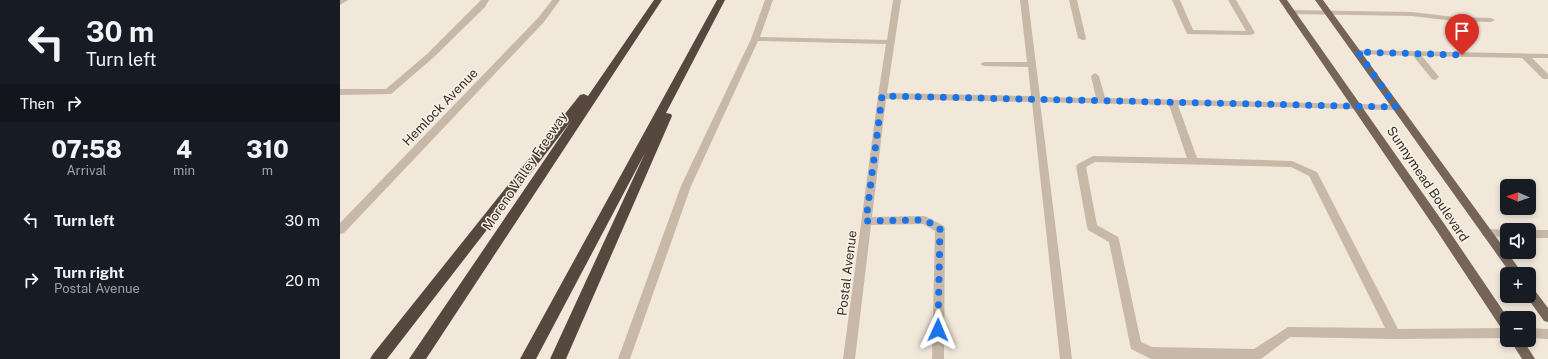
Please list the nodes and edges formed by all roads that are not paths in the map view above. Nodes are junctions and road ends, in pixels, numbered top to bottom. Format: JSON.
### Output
{"nodes":[{"id":1,"x":344,"y":0,"type":"edge"},
{"id":2,"x":485,"y":0,"type":"edge"},
{"id":3,"x":556,"y":0,"type":"edge"},
{"id":4,"x":658,"y":0,"type":"edge"},
{"id":5,"x":721,"y":0,"type":"edge"},
{"id":6,"x":769,"y":0,"type":"edge"},
{"id":7,"x":897,"y":0,"type":"edge"},
{"id":8,"x":1024,"y":0,"type":"edge"},
{"id":9,"x":1073,"y":0,"type":"edge"},
{"id":10,"x":1176,"y":0,"type":"edge"},
{"id":11,"x":1232,"y":0,"type":"edge"},
{"id":12,"x":1283,"y":0,"type":"edge"},
{"id":13,"x":1319,"y":0,"type":"edge"},
{"id":14,"x":340,"y":3,"type":"edge"},
{"id":15,"x":1327,"y":11,"type":"junction"},
{"id":16,"x":1290,"y":12,"type":"junction"},
{"id":17,"x":644,"y":20,"type":"junction"},
{"id":18,"x":1491,"y":20,"type":"dead end"},
{"id":19,"x":710,"y":22,"type":"junction"},
{"id":20,"x":1082,"y":38,"type":"dead end"},
{"id":21,"x":755,"y":39,"type":"junction"},
{"id":22,"x":890,"y":42,"type":"junction"},
{"id":23,"x":1358,"y":52,"type":"junction"},
{"id":24,"x":1416,"y":54,"type":"junction"},
{"id":25,"x":1525,"y":56,"type":"junction"},
{"id":26,"x":1548,"y":56,"type":"edge"},
{"id":27,"x":984,"y":64,"type":"dead end"},
{"id":28,"x":1032,"y":65,"type":"junction"},
{"id":29,"x":1095,"y":76,"type":"dead end"},
{"id":30,"x":1435,"y":76,"type":"dead end"},
{"id":31,"x":1546,"y":77,"type":"dead end"},
{"id":32,"x":340,"y":92,"type":"edge"},
{"id":33,"x":882,"y":96,"type":"junction"},
{"id":34,"x":1036,"y":100,"type":"junction"},
{"id":35,"x":1101,"y":101,"type":"junction"},
{"id":36,"x":1172,"y":102,"type":"junction"},
{"id":37,"x":1357,"y":107,"type":"junction"},
{"id":38,"x":1396,"y":107,"type":"junction"},
{"id":39,"x":1193,"y":162,"type":"junction"},
{"id":40,"x":866,"y":221,"type":"junction"},
{"id":41,"x":340,"y":230,"type":"edge"},
{"id":42,"x":1487,"y":233,"type":"junction"},
{"id":43,"x":1500,"y":233,"type":"edge"},
{"id":44,"x":1536,"y":234,"type":"edge"},
{"id":45,"x":1548,"y":234,"type":"edge"},
{"id":46,"x":1512,"y":267,"type":"edge"},
{"id":47,"x":1536,"y":301,"type":"edge"},
{"id":48,"x":1500,"y":317,"type":"edge"},
{"id":49,"x":1548,"y":317,"type":"edge"},
{"id":50,"x":1500,"y":333,"type":"edge"},
{"id":51,"x":1536,"y":333,"type":"edge"},
{"id":52,"x":1394,"y":334,"type":"junction"},
{"id":53,"x":1548,"y":334,"type":"edge"},
{"id":54,"x":1521,"y":347,"type":"edge"},
{"id":55,"x":378,"y":359,"type":"edge"},
{"id":56,"x":417,"y":359,"type":"edge"},
{"id":57,"x":528,"y":359,"type":"edge"},
{"id":58,"x":558,"y":359,"type":"edge"},
{"id":59,"x":624,"y":359,"type":"edge"},
{"id":60,"x":849,"y":359,"type":"edge"},
{"id":61,"x":938,"y":359,"type":"edge"},
{"id":62,"x":1066,"y":359,"type":"edge"},
{"id":63,"x":1529,"y":359,"type":"edge"}],
"edges":[{"from":1,"to":14,"type":"street"},
{"from":2,"to":32,"type":"street"},
{"from":3,"to":41,"type":"street","name":"Hemlock Avenue"},
{"from":4,"to":17,"type":"highway","name":"Moreno Valley Freeway"},
{"from":5,"to":19,"type":"highway"},
{"from":6,"to":21,"type":"street"},
{"from":7,"to":22,"type":"street","name":"Postal Avenue"},
{"from":8,"to":28,"type":"street"},
{"from":9,"to":20,"type":"street"},
{"from":10,"to":11,"type":"street"},
{"from":12,"to":16,"type":"main road","name":"Sunnymead Boulevard"},
{"from":13,"to":15,"type":"main road","name":"Sunnymead Boulevard"},
{"from":15,"to":16,"type":"street"},
{"from":15,"to":18,"type":"street"},
{"from":15,"to":23,"type":"main road","name":"Sunnymead Boulevard"},
{"from":16,"to":37,"type":"main road","name":"Sunnymead Boulevard"},
{"from":17,"to":55,"type":"highway"},
{"from":17,"to":56,"type":"highway","name":"Moreno Valley Freeway"},
{"from":19,"to":57,"type":"highway"},
{"from":19,"to":58,"type":"highway"},
{"from":21,"to":22,"type":"street"},
{"from":21,"to":59,"type":"street"},
{"from":22,"to":33,"type":"street","name":"Postal Avenue"},
{"from":23,"to":24,"type":"street"},
{"from":23,"to":38,"type":"main road","name":"Sunnymead Boulevard"},
{"from":24,"to":25,"type":"street"},
{"from":24,"to":30,"type":"street"},
{"from":25,"to":26,"type":"street"},
{"from":25,"to":31,"type":"street"},
{"from":27,"to":28,"type":"street"},
{"from":28,"to":34,"type":"street"},
{"from":29,"to":35,"type":"street"},
{"from":33,"to":34,"type":"street"},
{"from":33,"to":40,"type":"street","name":"Postal Avenue"},
{"from":34,"to":35,"type":"street"},
{"from":34,"to":62,"type":"street"},
{"from":35,"to":36,"type":"street"},
{"from":36,"to":37,"type":"street"},
{"from":36,"to":39,"type":"street"},
{"from":37,"to":38,"type":"street"},
{"from":37,"to":48,"type":"main road","name":"Sunnymead Boulevard"},
{"from":38,"to":42,"type":"main road","name":"Sunnymead Boulevard"},
{"from":39,"to":52,"type":"street"},
{"from":39,"to":52,"type":"street"},
{"from":40,"to":60,"type":"street","name":"Postal Avenue"},
{"from":40,"to":61,"type":"street"},
{"from":42,"to":43,"type":"street"},
{"from":42,"to":46,"type":"main road","name":"Sunnymead Boulevard"},
{"from":44,"to":45,"type":"street"},
{"from":47,"to":49,"type":"main road"},
{"from":50,"to":52,"type":"street"},
{"from":51,"to":53,"type":"street"},
{"from":54,"to":63,"type":"main road"}]}
